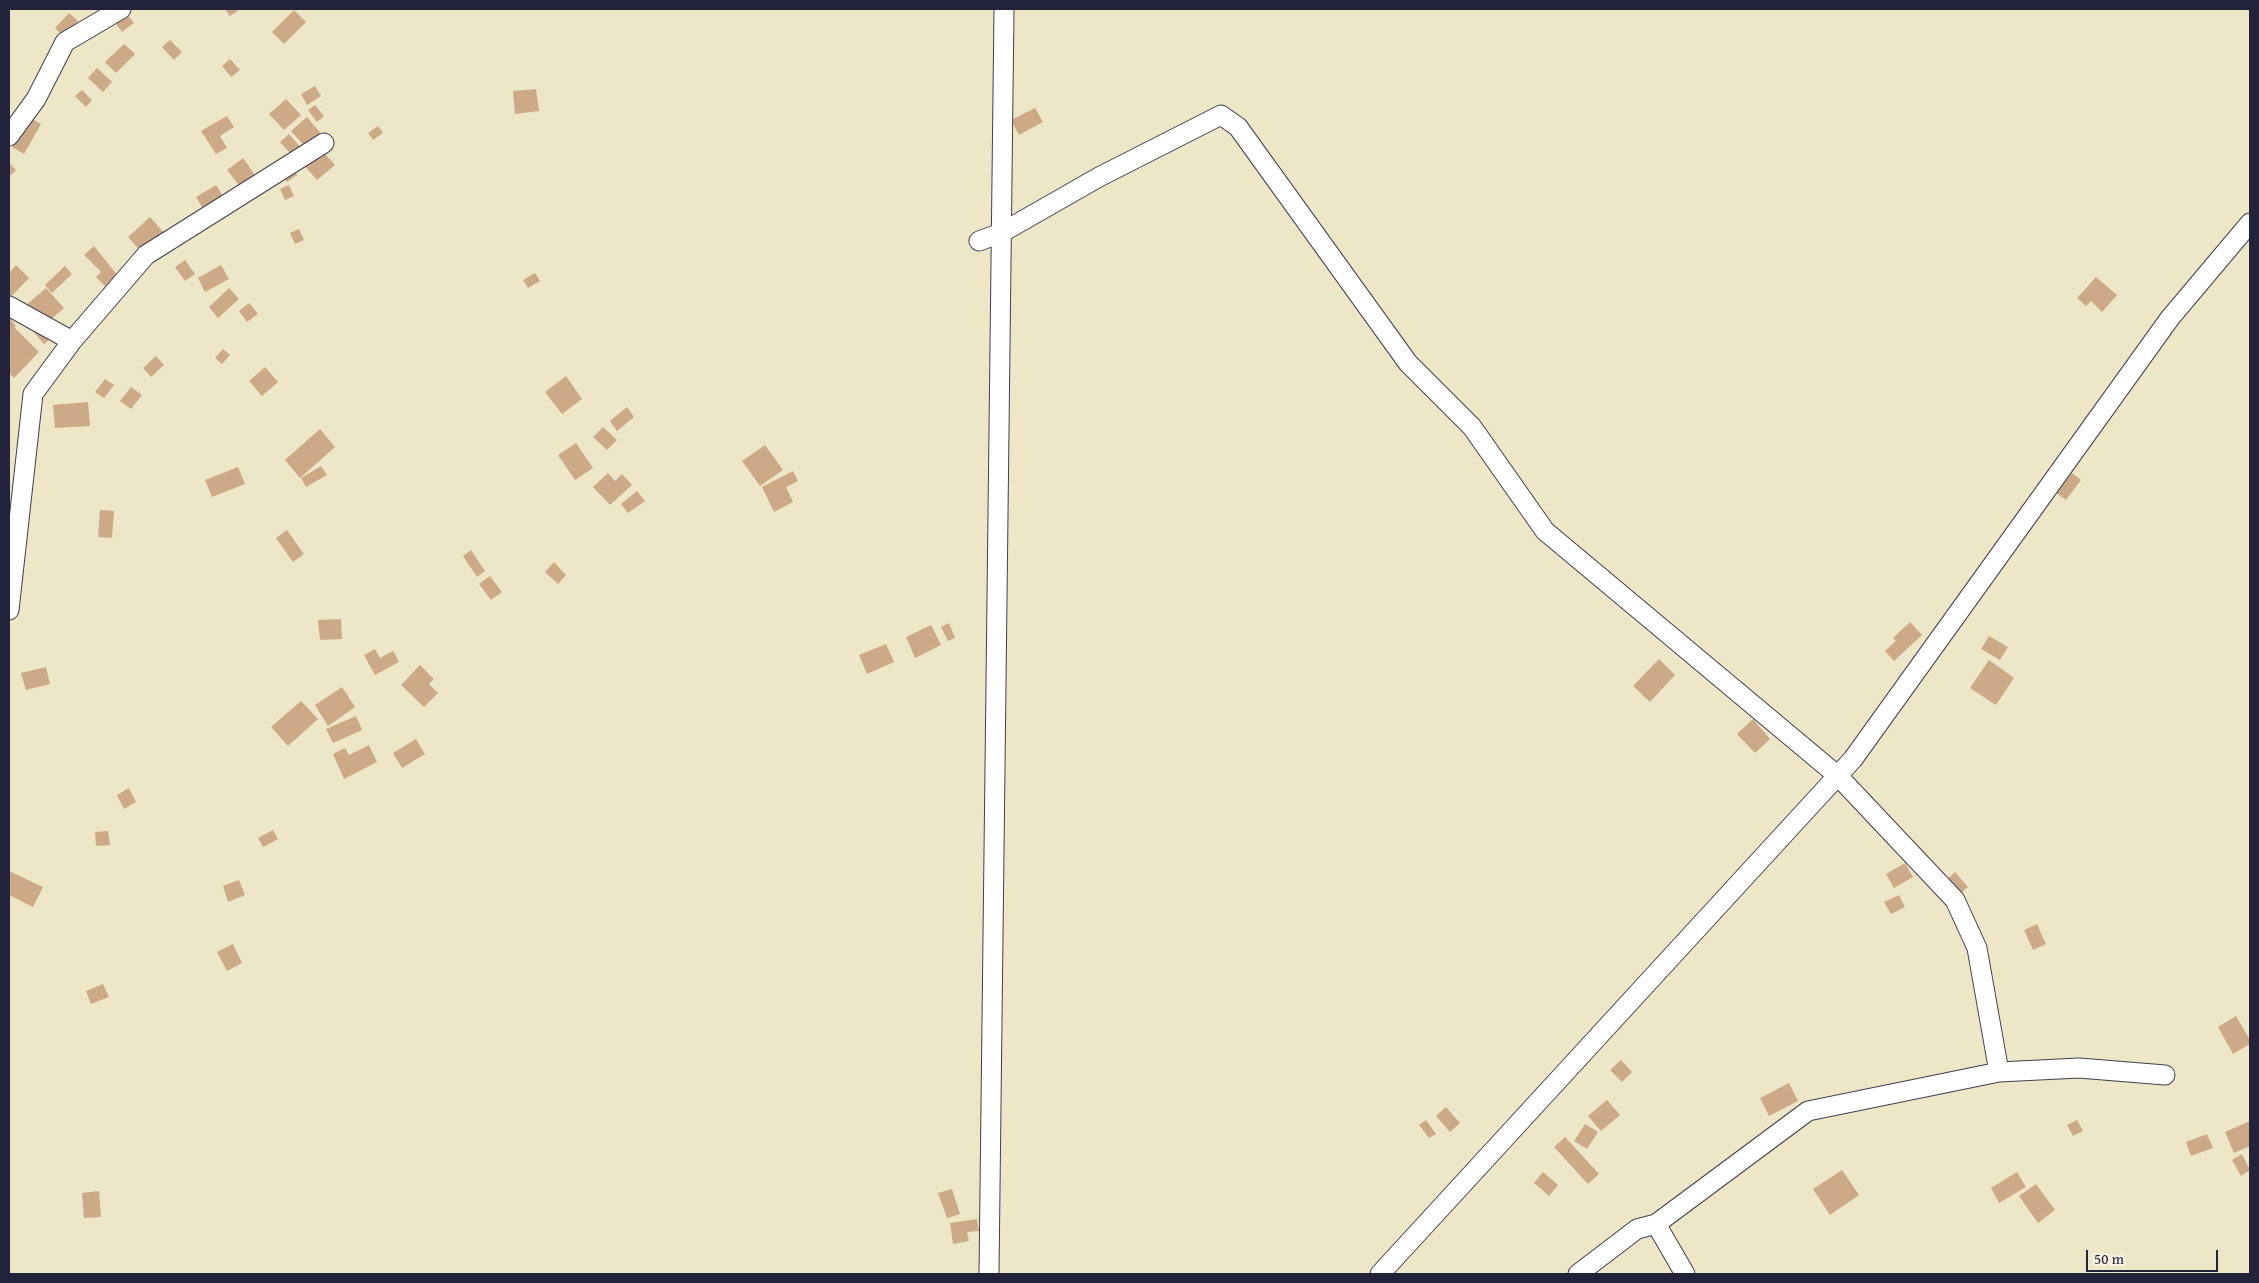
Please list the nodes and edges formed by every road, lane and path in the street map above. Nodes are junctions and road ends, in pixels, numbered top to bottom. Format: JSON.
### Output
{"nodes":[{"id":1,"x":121,"y":9,"type":"edge"},
{"id":2,"x":1004,"y":9,"type":"edge"},
{"id":3,"x":9,"y":136,"type":"edge"},
{"id":4,"x":324,"y":143,"type":"dead end"},
{"id":5,"x":2250,"y":222,"type":"edge"},
{"id":6,"x":1001,"y":233,"type":"junction"},
{"id":7,"x":979,"y":241,"type":"dead end"},
{"id":8,"x":9,"y":306,"type":"edge"},
{"id":9,"x":72,"y":341,"type":"junction"},
{"id":10,"x":9,"y":610,"type":"edge"},
{"id":11,"x":1838,"y":776,"type":"junction"},
{"id":12,"x":1999,"y":1072,"type":"junction"},
{"id":13,"x":2165,"y":1075,"type":"dead end"},
{"id":14,"x":1656,"y":1224,"type":"junction"},
{"id":15,"x":988,"y":1274,"type":"edge"},
{"id":16,"x":1380,"y":1274,"type":"edge"},
{"id":17,"x":1578,"y":1274,"type":"edge"},
{"id":18,"x":1685,"y":1274,"type":"edge"}],
"edges":[{"from":1,"to":3,"type":"street"},
{"from":2,"to":6,"type":"street"},
{"from":4,"to":9,"type":"street"},
{"from":5,"to":11,"type":"street"},
{"from":6,"to":7,"type":"street"},
{"from":6,"to":11,"type":"street"},
{"from":6,"to":15,"type":"street"},
{"from":8,"to":9,"type":"street"},
{"from":9,"to":10,"type":"street"},
{"from":11,"to":12,"type":"street"},
{"from":11,"to":16,"type":"street"},
{"from":12,"to":13,"type":"street"},
{"from":12,"to":14,"type":"street"},
{"from":14,"to":17,"type":"street"},
{"from":14,"to":18,"type":"street"}]}
